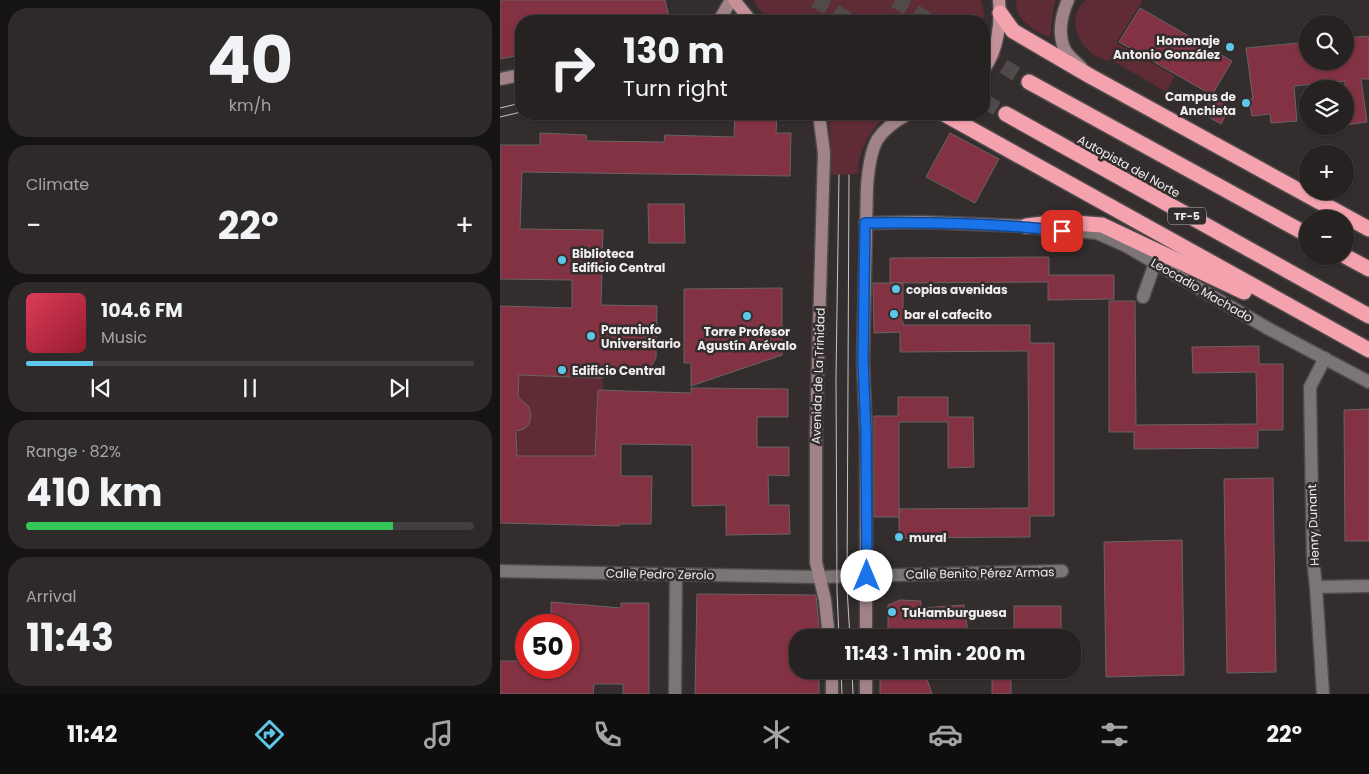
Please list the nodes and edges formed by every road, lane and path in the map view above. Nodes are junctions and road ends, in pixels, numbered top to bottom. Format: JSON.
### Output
{"nodes":[{"id":1,"x":732,"y":0,"type":"edge"},
{"id":2,"x":1068,"y":0,"type":"edge"},
{"id":3,"x":1002,"y":4,"type":"edge"},
{"id":4,"x":723,"y":15,"type":"edge"},
{"id":5,"x":745,"y":15,"type":"edge"},
{"id":6,"x":990,"y":57,"type":"edge"},
{"id":7,"x":515,"y":76,"type":"edge"},
{"id":8,"x":1090,"y":76,"type":"junction"},
{"id":9,"x":500,"y":79,"type":"edge"},
{"id":10,"x":1029,"y":82,"type":"tunnel mouth"},
{"id":11,"x":1006,"y":114,"type":"tunnel mouth"},
{"id":12,"x":820,"y":120,"type":"edge"},
{"id":13,"x":897,"y":120,"type":"edge"},
{"id":14,"x":955,"y":120,"type":"edge"},
{"id":15,"x":865,"y":223,"type":"junction"},
{"id":16,"x":1026,"y":226,"type":"junction"},
{"id":17,"x":1369,"y":229,"type":"edge"},
{"id":18,"x":1299,"y":230,"type":"edge"},
{"id":19,"x":1354,"y":261,"type":"edge"},
{"id":20,"x":1155,"y":263,"type":"junction"},
{"id":21,"x":1369,"y":269,"type":"edge"},
{"id":22,"x":1143,"y":297,"type":"dead end"},
{"id":23,"x":1369,"y":316,"type":"edge"},
{"id":24,"x":1369,"y":351,"type":"edge"},
{"id":25,"x":1325,"y":358,"type":"junction"},
{"id":26,"x":1369,"y":382,"type":"edge"},
{"id":27,"x":500,"y":571,"type":"edge"},
{"id":28,"x":1062,"y":571,"type":"dead end"},
{"id":29,"x":676,"y":575,"type":"junction"},
{"id":30,"x":867,"y":576,"type":"junction"},
{"id":31,"x":820,"y":577,"type":"junction"},
{"id":32,"x":838,"y":577,"type":"joint"},
{"id":33,"x":1369,"y":586,"type":"edge"},
{"id":34,"x":1316,"y":587,"type":"junction"},
{"id":35,"x":827,"y":629,"type":"edge"},
{"id":36,"x":866,"y":629,"type":"edge"},
{"id":37,"x":832,"y":679,"type":"edge"},
{"id":38,"x":866,"y":679,"type":"edge"},
{"id":39,"x":675,"y":694,"type":"edge"},
{"id":40,"x":832,"y":694,"type":"edge"},
{"id":41,"x":866,"y":694,"type":"edge"},
{"id":42,"x":1323,"y":694,"type":"edge"}],
"edges":[{"from":1,"to":4,"type":"main road"},
{"from":1,"to":5,"type":"main road"},
{"from":2,"to":8,"type":"main road"},
{"from":3,"to":6,"type":"main road"},
{"from":3,"to":8,"type":"highway"},
{"from":7,"to":9,"type":"main road"},
{"from":8,"to":17,"type":"highway"},
{"from":10,"to":18,"type":"highway","name":"Autopista del Norte"},
{"from":11,"to":23,"type":"highway","name":"Autopista del Norte","number":"TF-5"},
{"from":12,"to":31,"type":"main road","name":"Avenida de La Trinidad"},
{"from":13,"to":15,"type":"main road"},
{"from":14,"to":24,"type":"highway"},
{"from":15,"to":16,"type":"main road"},
{"from":15,"to":30,"type":"main road"},
{"from":16,"to":20,"type":"street","name":"Leocadio Machado"},
{"from":16,"to":24,"type":"highway"},
{"from":19,"to":21,"type":"highway"},
{"from":20,"to":22,"type":"street"},
{"from":20,"to":25,"type":"street","name":"Leocadio Machado"},
{"from":25,"to":26,"type":"street","name":"Leocadio Machado"},
{"from":25,"to":34,"type":"street","name":"Henry Dunant"},
{"from":27,"to":29,"type":"street","name":"Calle Pedro Zerolo"},
{"from":28,"to":30,"type":"street","name":"Calle Benito Pérez Armas"},
{"from":29,"to":31,"type":"street","name":"Calle Pedro Zerolo"},
{"from":29,"to":39,"type":"street"},
{"from":30,"to":32,"type":"street","name":"Calle Benito Pérez Armas"},
{"from":30,"to":36,"type":"main road"},
{"from":31,"to":32,"type":"street","name":"Calle Pedro Zerolo"},
{"from":31,"to":35,"type":"main road","name":"Avenida de La Trinidad"},
{"from":33,"to":34,"type":"street"},
{"from":34,"to":42,"type":"street","name":"Henry Dunant"},
{"from":37,"to":40,"type":"main road"},
{"from":38,"to":41,"type":"main road"}]}
